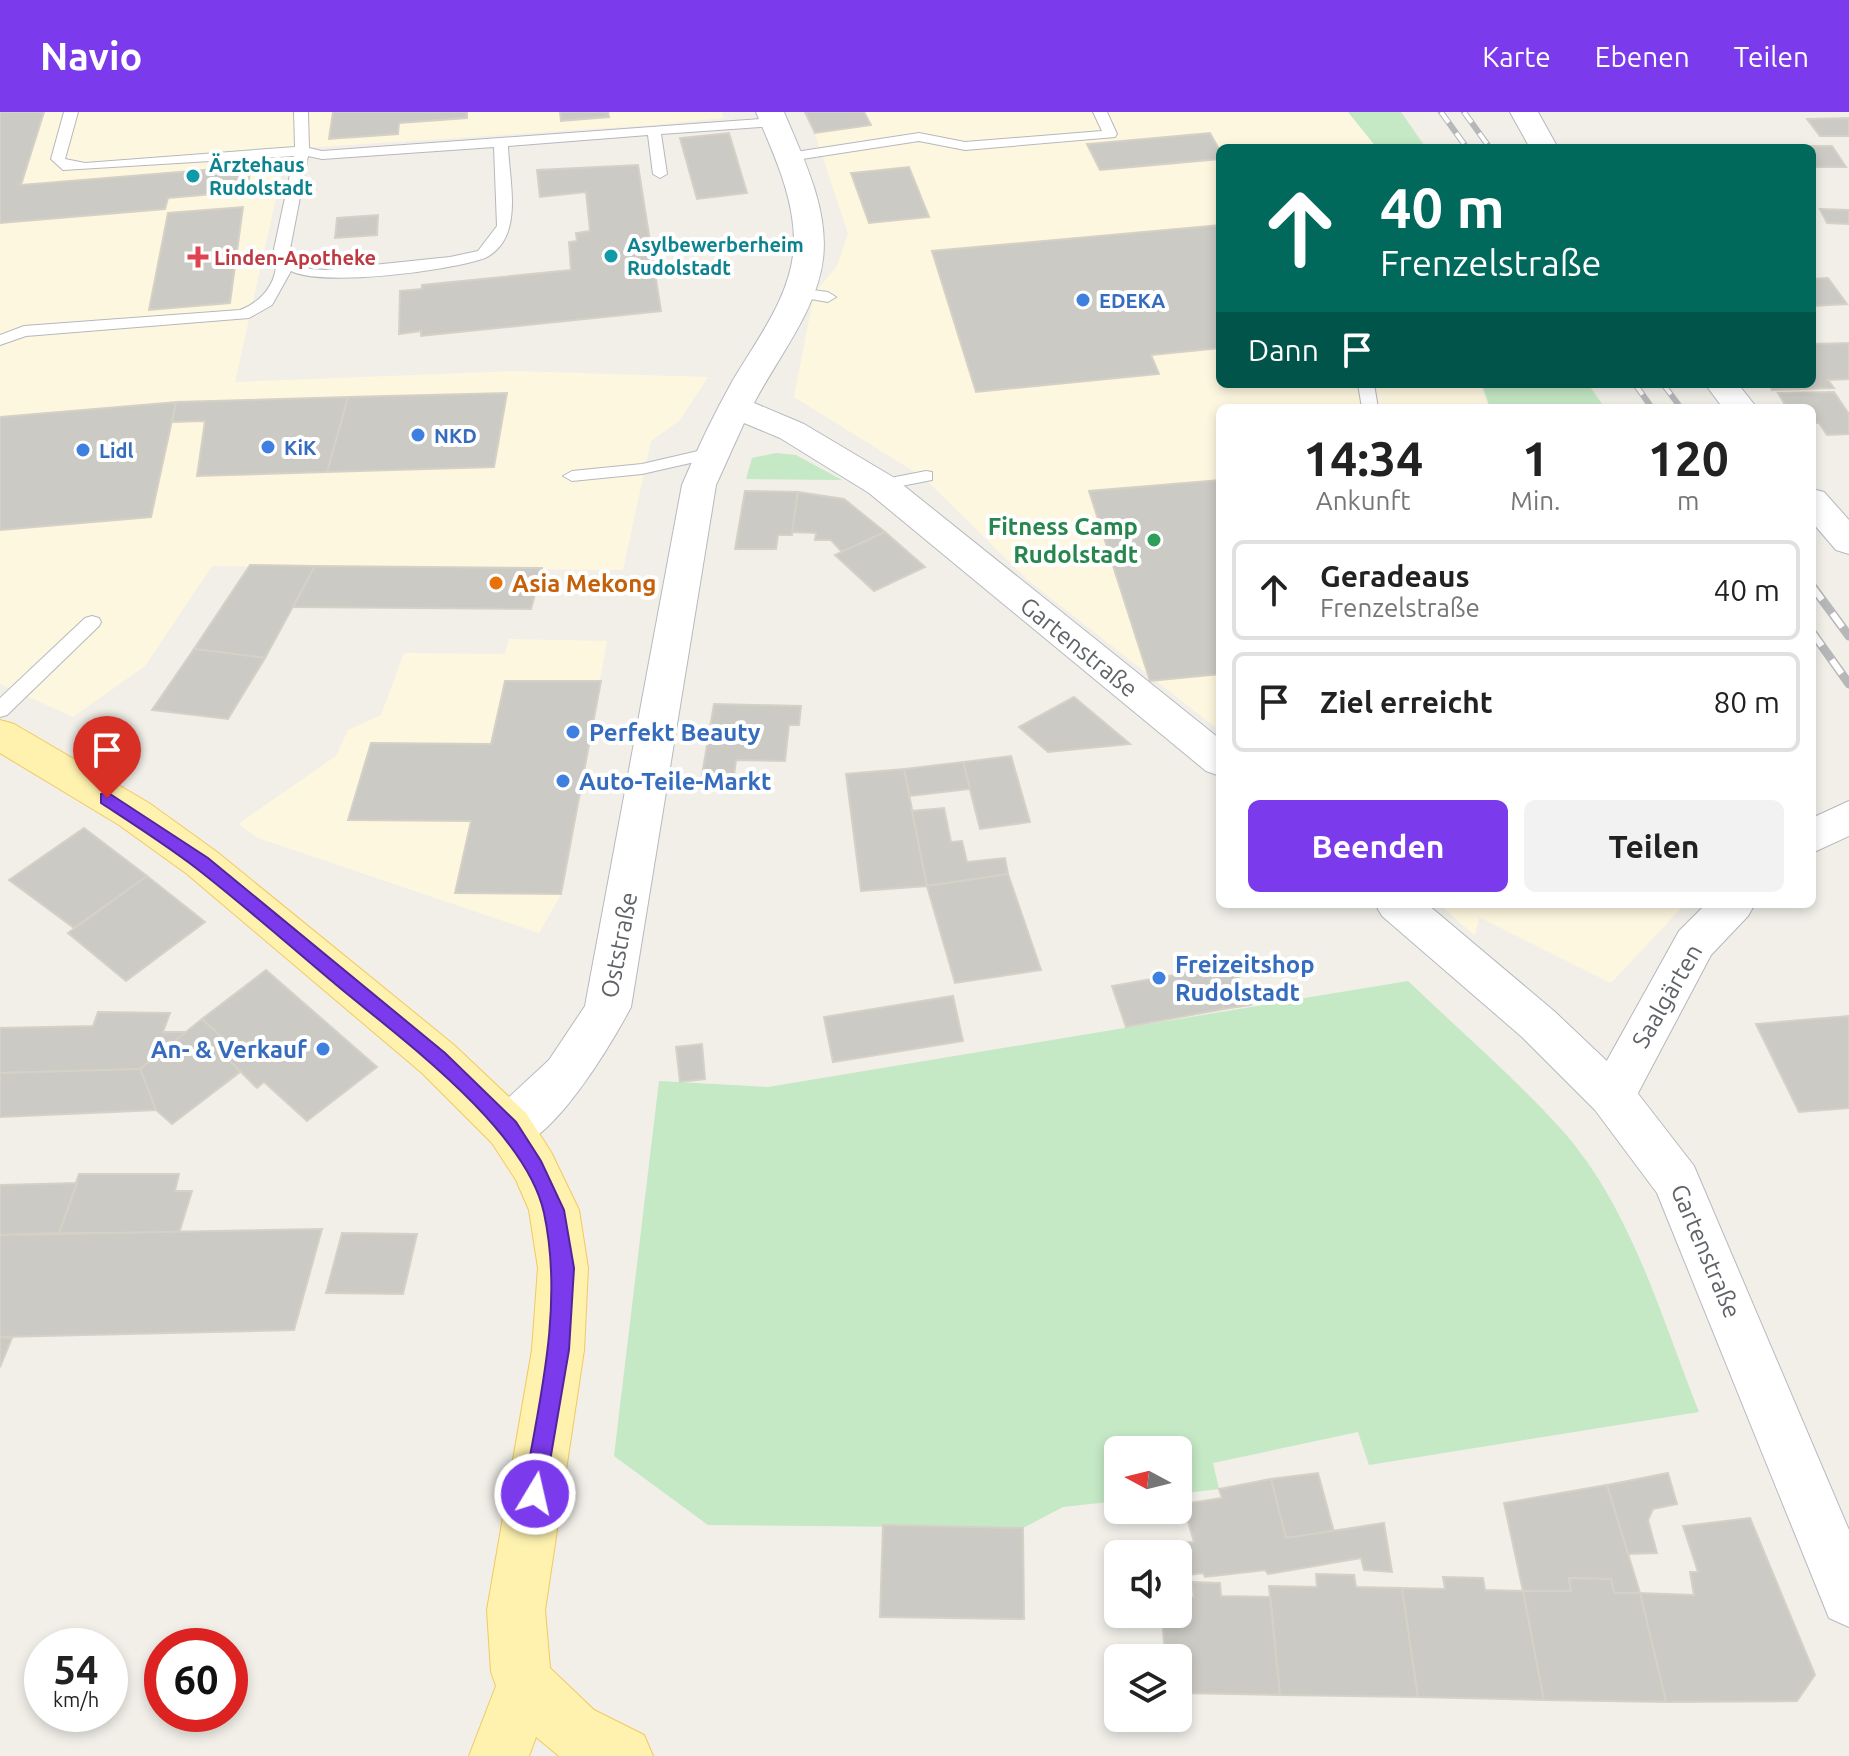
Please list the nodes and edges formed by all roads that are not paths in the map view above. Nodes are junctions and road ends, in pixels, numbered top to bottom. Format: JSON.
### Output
{"nodes":[{"id":1,"x":71,"y":112,"type":"edge"},
{"id":2,"x":301,"y":112,"type":"edge"},
{"id":3,"x":1100,"y":112,"type":"edge"},
{"id":4,"x":1524,"y":112,"type":"edge"},
{"id":5,"x":772,"y":117,"type":"edge"},
{"id":6,"x":654,"y":131,"type":"junction"},
{"id":7,"x":501,"y":144,"type":"junction"},
{"id":8,"x":1542,"y":144,"type":"edge"},
{"id":9,"x":302,"y":151,"type":"junction"},
{"id":10,"x":789,"y":157,"type":"junction"},
{"id":11,"x":660,"y":174,"type":"dead end"},
{"id":12,"x":286,"y":263,"type":"junction"},
{"id":13,"x":798,"y":293,"type":"junction"},
{"id":14,"x":828,"y":297,"type":"dead end"},
{"id":15,"x":0,"y":340,"type":"edge"},
{"id":16,"x":1724,"y":388,"type":"edge"},
{"id":17,"x":1737,"y":404,"type":"edge"},
{"id":18,"x":736,"y":408,"type":"junction"},
{"id":19,"x":711,"y":453,"type":"junction"},
{"id":20,"x":572,"y":476,"type":"dead end"},
{"id":21,"x":926,"y":476,"type":"dead end"},
{"id":22,"x":881,"y":485,"type":"junction"},
{"id":23,"x":1816,"y":505,"type":"edge"},
{"id":24,"x":1849,"y":542,"type":"edge"},
{"id":25,"x":92,"y":622,"type":"dead end"},
{"id":26,"x":0,"y":710,"type":"edge"},
{"id":27,"x":0,"y":734,"type":"edge"},
{"id":28,"x":1216,"y":758,"type":"edge"},
{"id":29,"x":1849,"y":817,"type":"edge"},
{"id":30,"x":1816,"y":835,"type":"edge"},
{"id":31,"x":1404,"y":908,"type":"edge"},
{"id":32,"x":1729,"y":908,"type":"edge"},
{"id":33,"x":1612,"y":1096,"type":"junction"},
{"id":34,"x":509,"y":1128,"type":"junction"},
{"id":35,"x":1849,"y":1598,"type":"edge"},
{"id":36,"x":526,"y":1686,"type":"junction"},
{"id":37,"x":499,"y":1756,"type":"edge"},
{"id":38,"x":623,"y":1756,"type":"edge"}],
"edges":[{"from":1,"to":9,"type":"lane"},
{"from":2,"to":9,"type":"lane"},
{"from":3,"to":10,"type":"lane"},
{"from":4,"to":8,"type":"main road"},
{"from":5,"to":6,"type":"lane"},
{"from":5,"to":10,"type":"main road","name":"Oststraße"},
{"from":6,"to":7,"type":"lane"},
{"from":6,"to":11,"type":"lane"},
{"from":7,"to":9,"type":"lane"},
{"from":7,"to":12,"type":"lane"},
{"from":9,"to":12,"type":"lane"},
{"from":10,"to":13,"type":"main road","name":"Oststraße"},
{"from":12,"to":15,"type":"lane"},
{"from":13,"to":14,"type":"lane"},
{"from":13,"to":18,"type":"main road","name":"Oststraße"},
{"from":16,"to":17,"type":"main road"},
{"from":18,"to":19,"type":"main road","name":"Oststraße"},
{"from":18,"to":22,"type":"main road","name":"Gartenstraße"},
{"from":19,"to":20,"type":"lane"},
{"from":19,"to":34,"type":"main road","name":"Oststraße"},
{"from":21,"to":22,"type":"lane"},
{"from":22,"to":28,"type":"main road","name":"Gartenstraße"},
{"from":23,"to":24,"type":"main road"},
{"from":25,"to":26,"type":"lane"},
{"from":27,"to":34,"type":"main road"},
{"from":29,"to":30,"type":"main road"},
{"from":31,"to":33,"type":"main road","name":"Gartenstraße"},
{"from":32,"to":33,"type":"main road","name":"Saalgärten"},
{"from":33,"to":35,"type":"main road","name":"Gartenstraße"},
{"from":34,"to":36,"type":"main road"},
{"from":36,"to":37,"type":"main road"},
{"from":36,"to":38,"type":"main road"}]}
